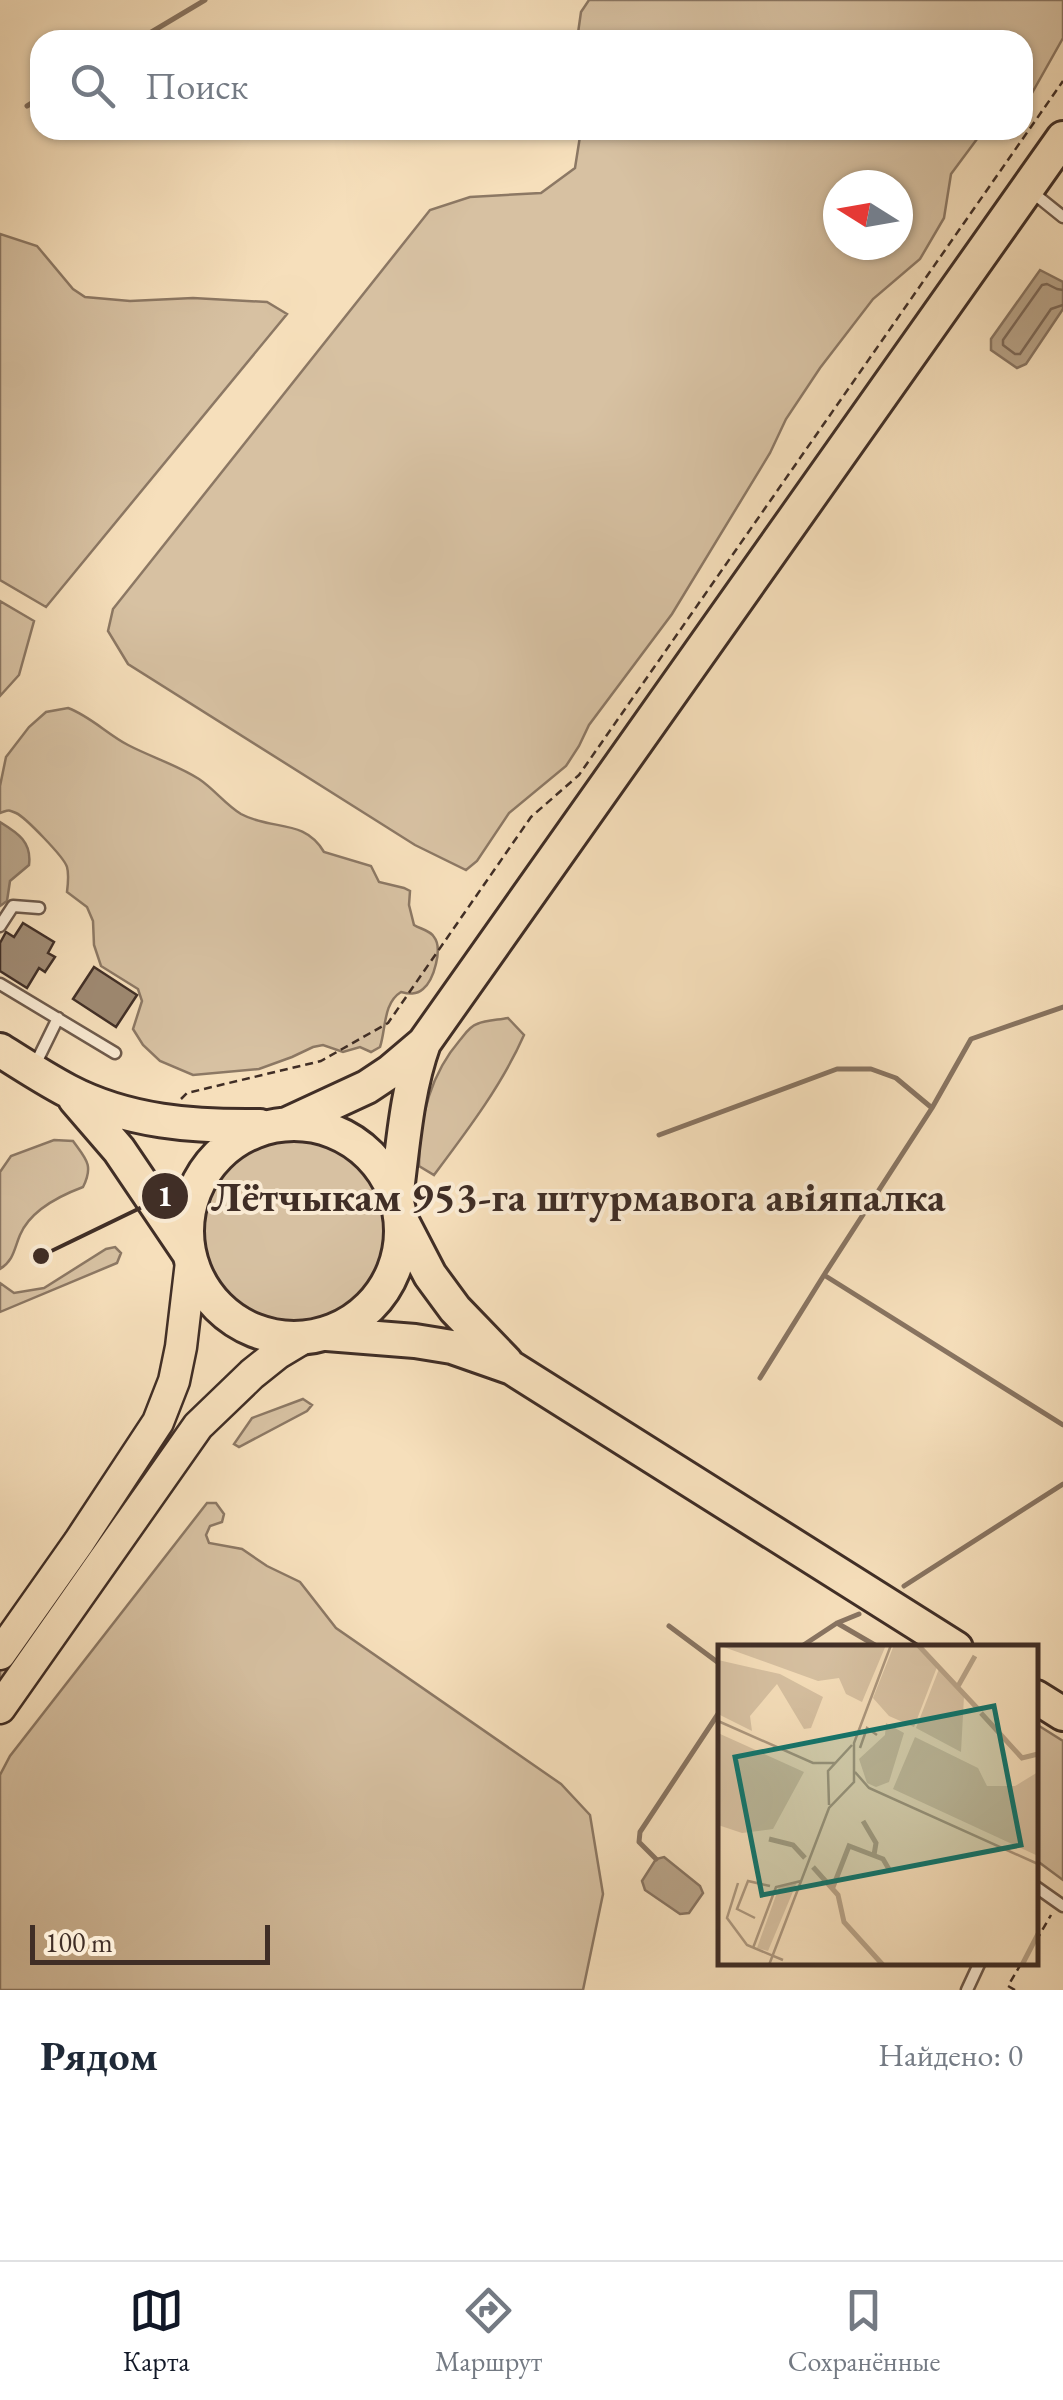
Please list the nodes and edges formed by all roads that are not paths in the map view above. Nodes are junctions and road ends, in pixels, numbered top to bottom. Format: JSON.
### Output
{"nodes":[{"id":1,"x":1063,"y":138,"type":"edge"},
{"id":2,"x":1028,"y":188,"type":"junction"},
{"id":3,"x":1063,"y":218,"type":"edge"},
{"id":4,"x":39,"y":908,"type":"dead end"},
{"id":5,"x":0,"y":926,"type":"edge"},
{"id":6,"x":0,"y":984,"type":"edge"},
{"id":7,"x":58,"y":1018,"type":"junction"},
{"id":8,"x":424,"y":1043,"type":"junction"},
{"id":9,"x":0,"y":1050,"type":"edge"},
{"id":10,"x":115,"y":1053,"type":"dead end"},
{"id":11,"x":32,"y":1070,"type":"junction"},
{"id":12,"x":69,"y":1092,"type":"junction"},
{"id":13,"x":278,"y":1125,"type":"junction"},
{"id":14,"x":398,"y":1207,"type":"junction"},
{"id":15,"x":189,"y":1257,"type":"junction"},
{"id":16,"x":315,"y":1336,"type":"junction"},
{"id":17,"x":512,"y":1368,"type":"junction"},
{"id":18,"x":951,"y":1645,"type":"edge"},
{"id":19,"x":0,"y":1654,"type":"edge"},
{"id":20,"x":1038,"y":1698,"type":"edge"},
{"id":21,"x":0,"y":1708,"type":"edge"},
{"id":22,"x":1063,"y":1714,"type":"edge"},
{"id":23,"x":1038,"y":1889,"type":"edge"},
{"id":24,"x":1058,"y":1905,"type":"edge"},
{"id":25,"x":979,"y":1965,"type":"edge"},
{"id":26,"x":967,"y":1990,"type":"edge"}],
"edges":[{"from":1,"to":2,"type":"highway"},
{"from":2,"to":3,"type":"lane"},
{"from":2,"to":8,"type":"highway"},
{"from":4,"to":5,"type":"lane"},
{"from":6,"to":7,"type":"lane"},
{"from":7,"to":10,"type":"lane"},
{"from":7,"to":11,"type":"lane"},
{"from":8,"to":13,"type":"highway"},
{"from":8,"to":14,"type":"highway"},
{"from":9,"to":11,"type":"highway"},
{"from":11,"to":12,"type":"highway"},
{"from":12,"to":13,"type":"highway"},
{"from":12,"to":15,"type":"highway"},
{"from":13,"to":14,"type":"highway"},
{"from":13,"to":15,"type":"highway"},
{"from":14,"to":16,"type":"highway"},
{"from":14,"to":17,"type":"highway"},
{"from":15,"to":16,"type":"highway"},
{"from":15,"to":19,"type":"main road"},
{"from":16,"to":17,"type":"highway"},
{"from":16,"to":21,"type":"main road"},
{"from":17,"to":18,"type":"highway"},
{"from":20,"to":22,"type":"highway"},
{"from":23,"to":24,"type":"lane"},
{"from":25,"to":26,"type":"lane"}]}
